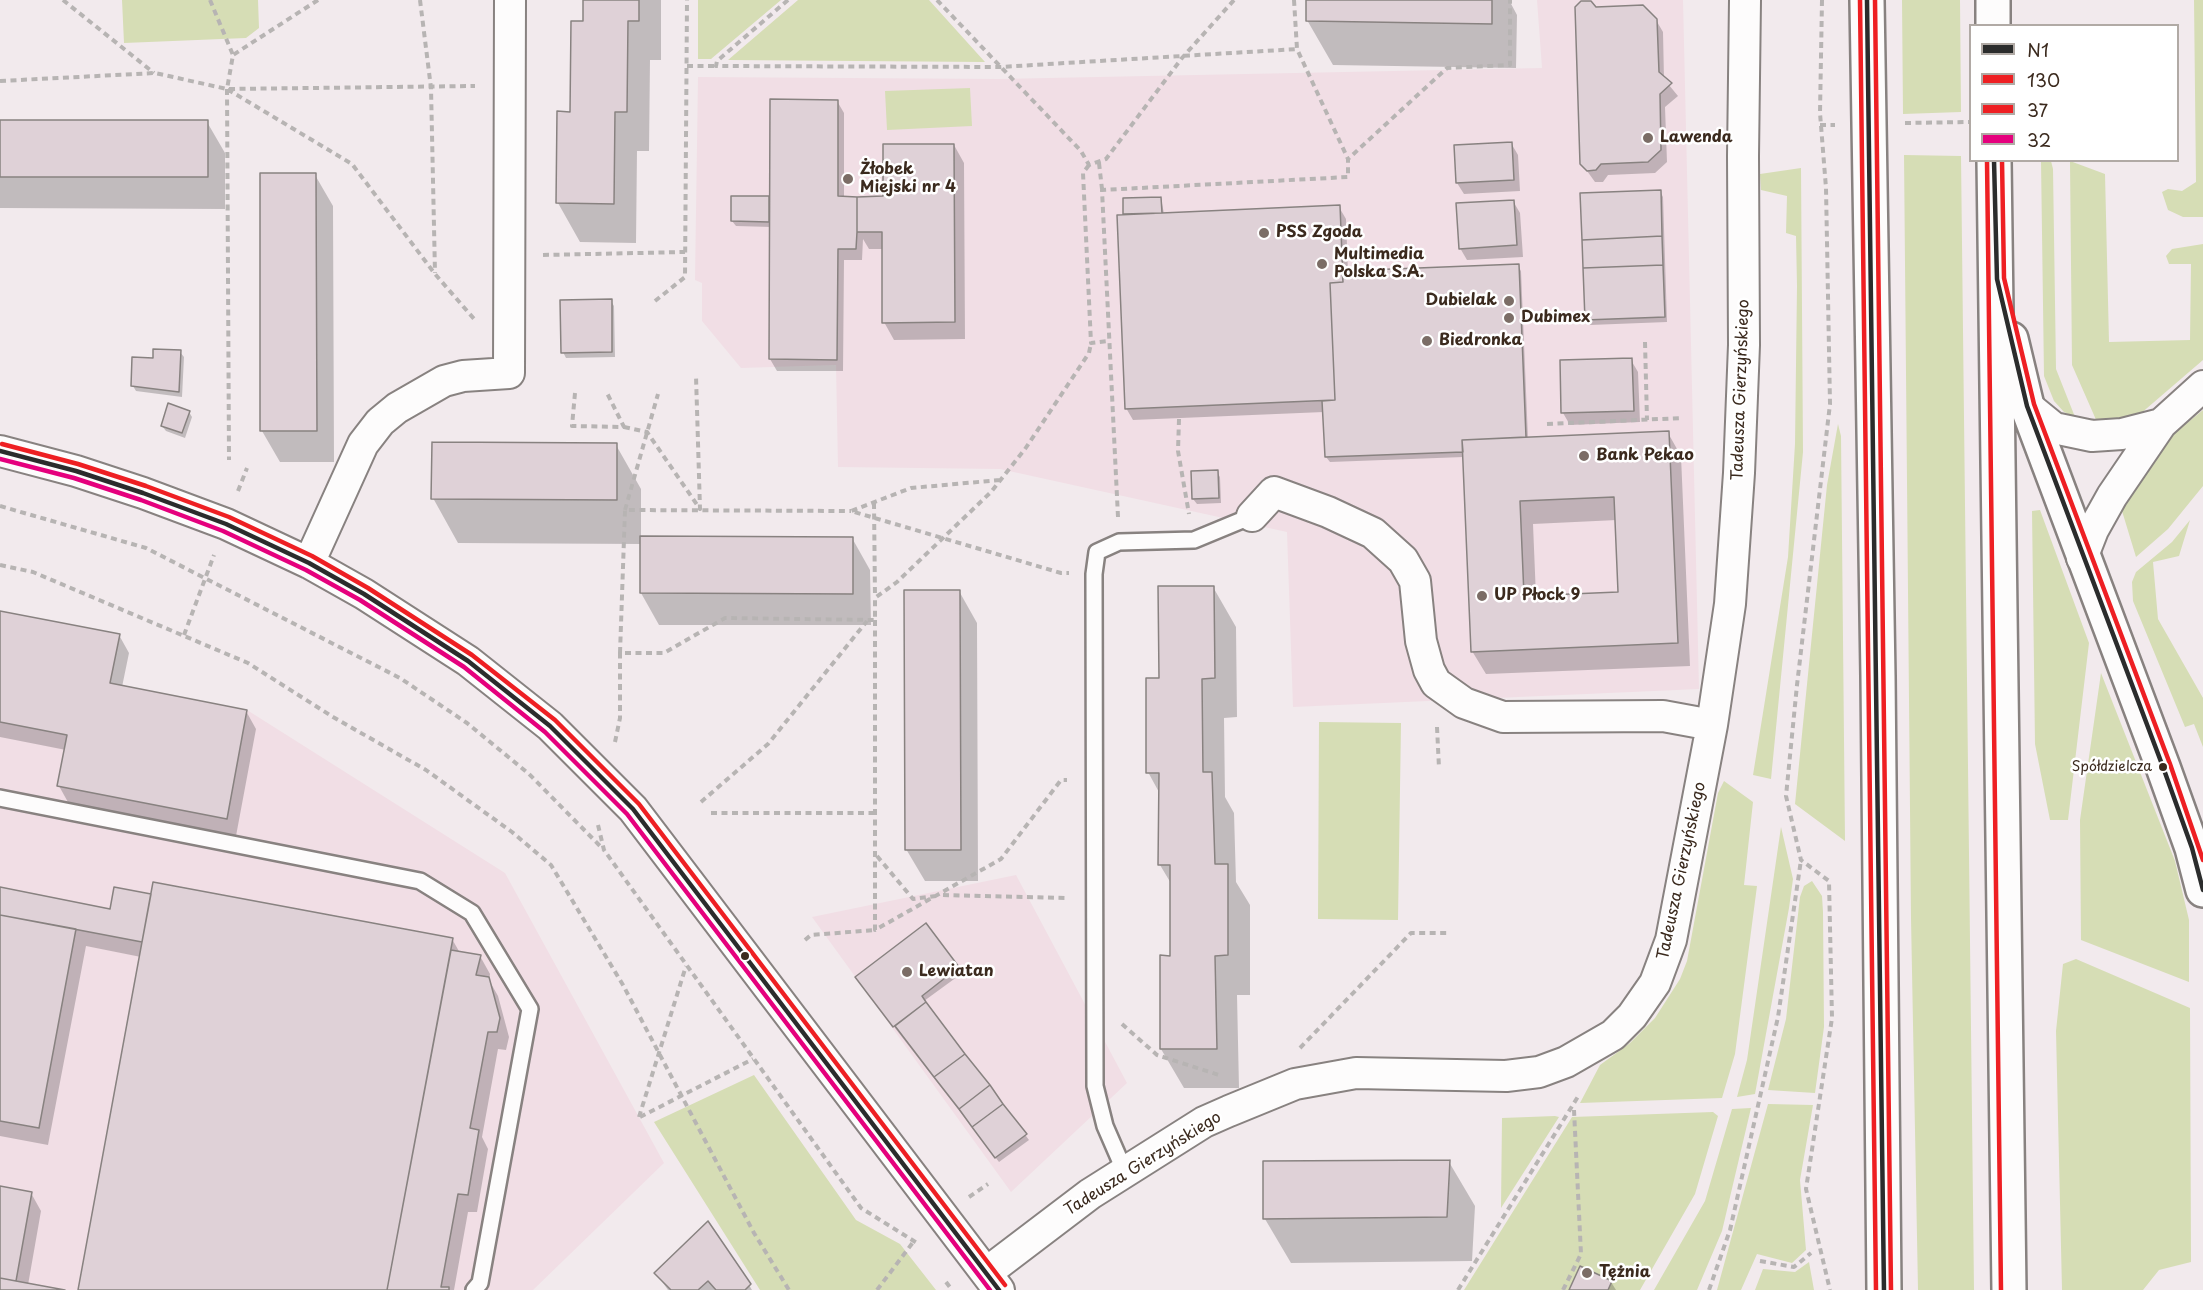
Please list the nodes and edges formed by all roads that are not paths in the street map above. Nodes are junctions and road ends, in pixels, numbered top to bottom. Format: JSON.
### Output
{"nodes":[{"id":1,"x":510,"y":0,"type":"edge"},
{"id":2,"x":1745,"y":0,"type":"edge"},
{"id":3,"x":1867,"y":0,"type":"edge"},
{"id":4,"x":1993,"y":0,"type":"edge"},
{"id":5,"x":1993,"y":24,"type":"edge"},
{"id":6,"x":1994,"y":162,"type":"edge"},
{"id":7,"x":1997,"y":279,"type":"junction"},
{"id":8,"x":2203,"y":386,"type":"edge"},
{"id":9,"x":2026,"y":406,"type":"junction"},
{"id":10,"x":2161,"y":424,"type":"junction"},
{"id":11,"x":0,"y":451,"type":"edge"},
{"id":12,"x":1252,"y":516,"type":"joint"},
{"id":13,"x":2082,"y":558,"type":"junction"},
{"id":14,"x":309,"y":563,"type":"junction"},
{"id":15,"x":1712,"y":725,"type":"junction"},
{"id":16,"x":0,"y":798,"type":"edge"},
{"id":17,"x":2203,"y":890,"type":"edge"},
{"id":18,"x":1125,"y":1172,"type":"junction"},
{"id":19,"x":993,"y":1281,"type":"edge"},
{"id":20,"x":474,"y":1290,"type":"edge"},
{"id":21,"x":1884,"y":1290,"type":"edge"},
{"id":22,"x":2009,"y":1290,"type":"edge"}],
"edges":[{"from":1,"to":14,"type":"street"},
{"from":2,"to":15,"type":"street","name":"Tadeusza Gierzyńskiego"},
{"from":3,"to":21,"type":"main road"},
{"from":4,"to":5,"type":"main road"},
{"from":6,"to":7,"type":"main road"},
{"from":7,"to":9,"type":"main road"},
{"from":7,"to":22,"type":"main road"},
{"from":8,"to":10,"type":"street"},
{"from":9,"to":10,"type":"street"},
{"from":9,"to":13,"type":"main road"},
{"from":10,"to":13,"type":"street"},
{"from":11,"to":14,"type":"street"},
{"from":12,"to":15,"type":"street"},
{"from":12,"to":18,"type":"lane"},
{"from":13,"to":17,"type":"main road"},
{"from":14,"to":19,"type":"street"},
{"from":15,"to":18,"type":"street","name":"Tadeusza Gierzyńskiego"},
{"from":16,"to":20,"type":"lane"},
{"from":18,"to":19,"type":"street","name":"Tadeusza Gierzyńskiego"}]}
